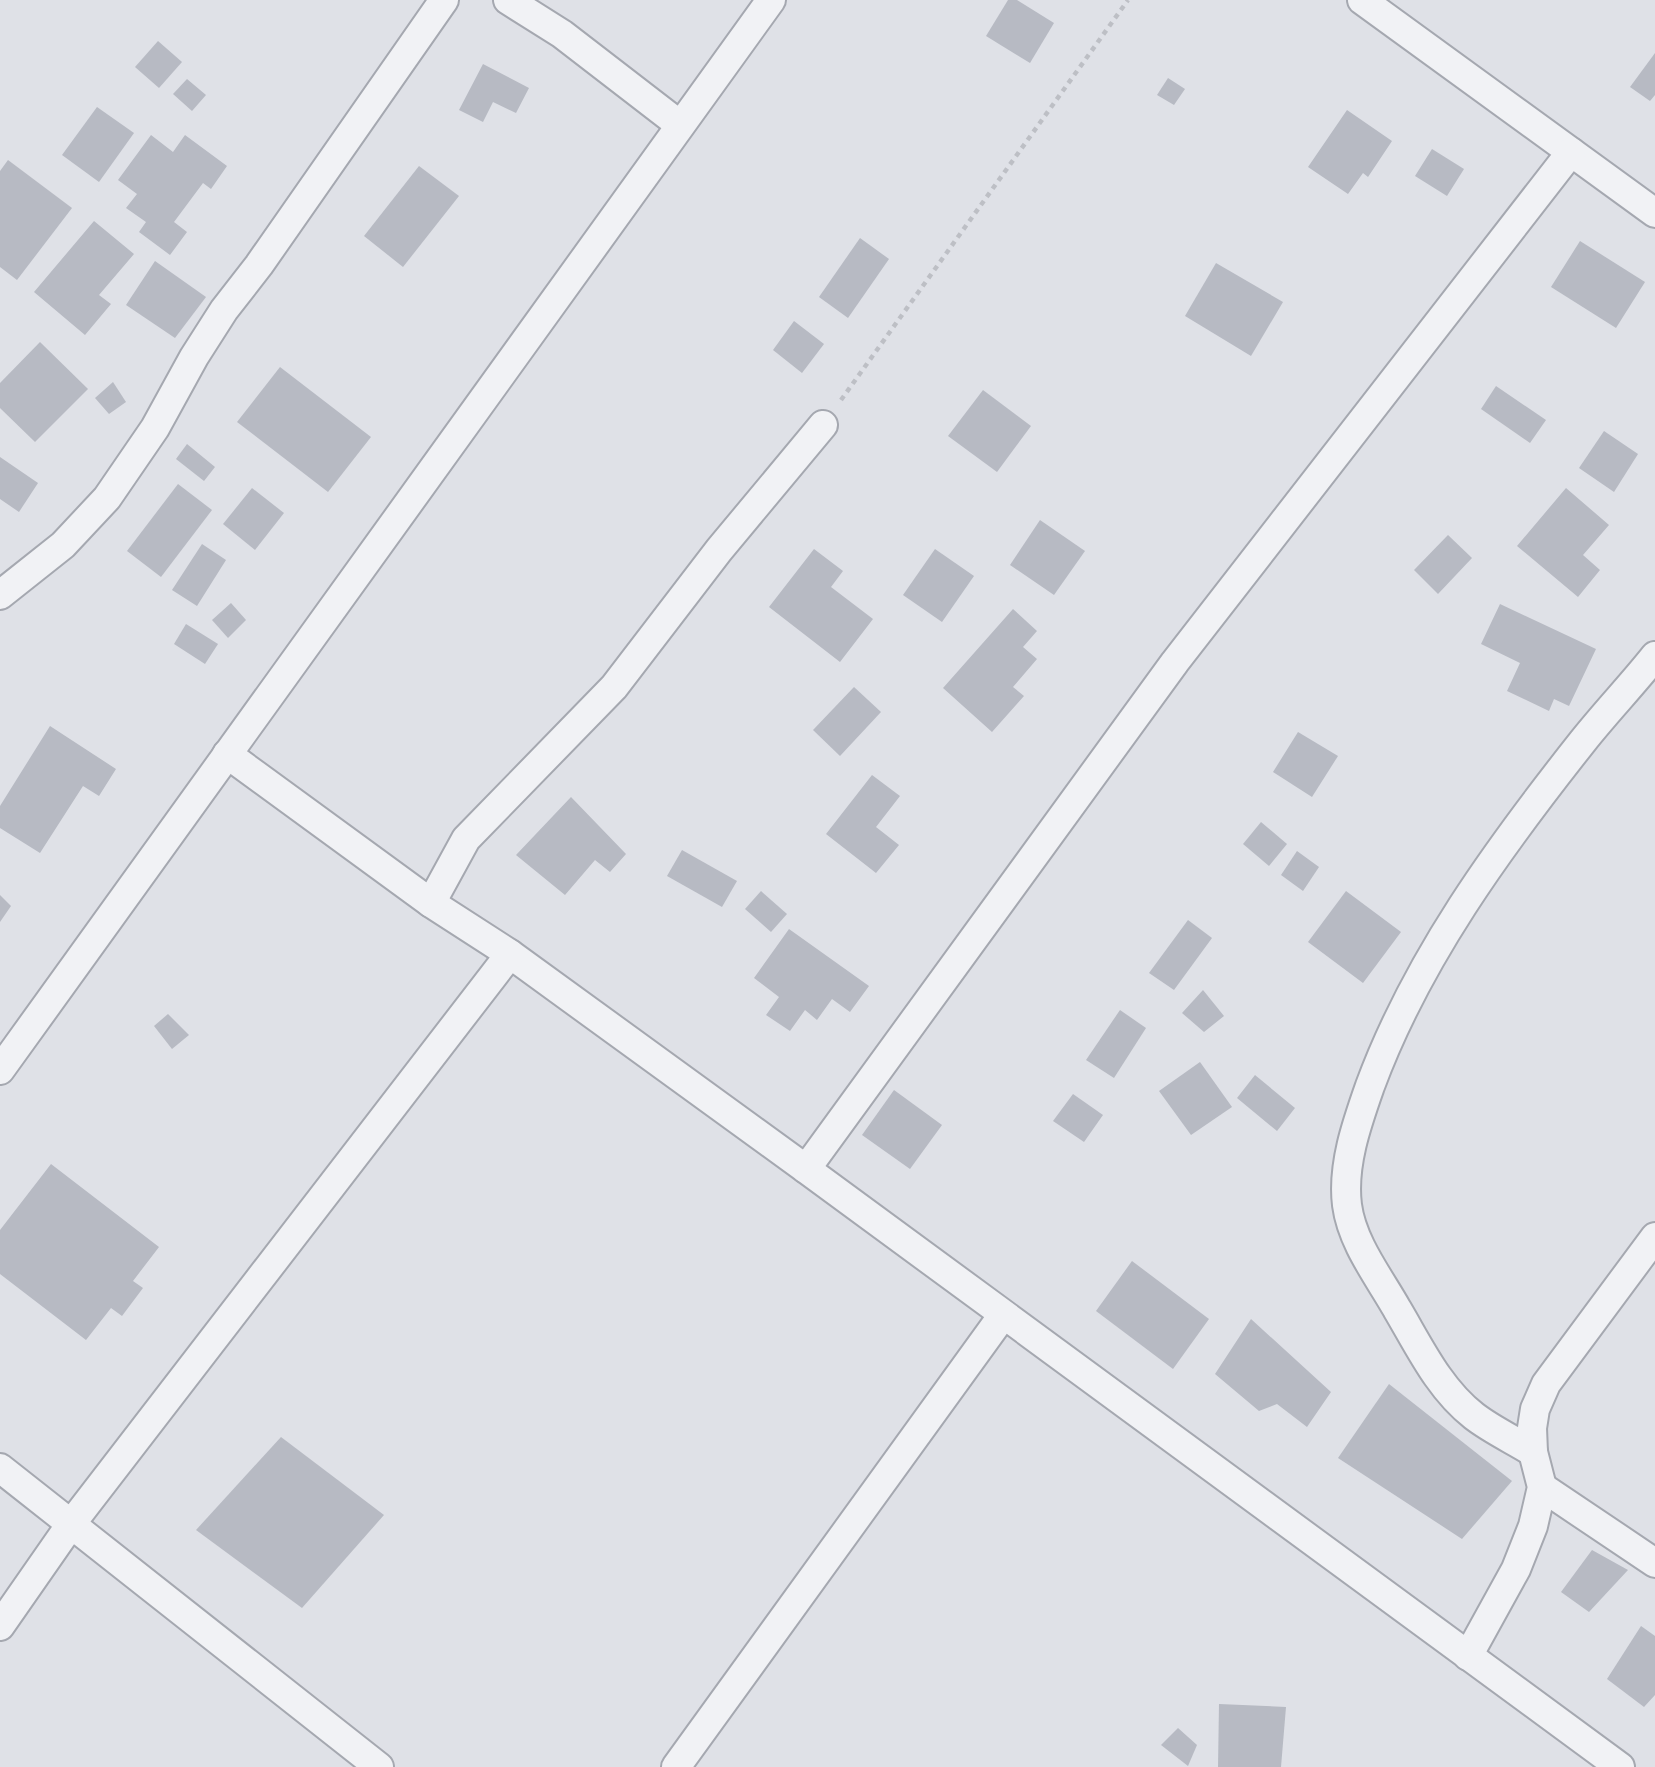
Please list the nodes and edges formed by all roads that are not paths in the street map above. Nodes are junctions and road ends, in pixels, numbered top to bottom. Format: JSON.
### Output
{"nodes":[{"id":1,"x":444,"y":0,"type":"edge"},
{"id":2,"x":508,"y":0,"type":"edge"},
{"id":3,"x":771,"y":0,"type":"edge"},
{"id":4,"x":1362,"y":0,"type":"edge"},
{"id":5,"x":680,"y":125,"type":"junction"},
{"id":6,"x":1571,"y":152,"type":"junction"},
{"id":7,"x":1655,"y":213,"type":"edge"},
{"id":8,"x":823,"y":425,"type":"road end"},
{"id":9,"x":0,"y":595,"type":"edge"},
{"id":10,"x":1655,"y":656,"type":"edge"},
{"id":11,"x":227,"y":754,"type":"junction"},
{"id":12,"x":431,"y":903,"type":"junction"},
{"id":13,"x":510,"y":954,"type":"junction"},
{"id":14,"x":0,"y":1070,"type":"edge"},
{"id":15,"x":806,"y":1169,"type":"junction"},
{"id":16,"x":1655,"y":1237,"type":"edge"},
{"id":17,"x":1003,"y":1315,"type":"junction"},
{"id":18,"x":1533,"y":1452,"type":"junction"},
{"id":19,"x":0,"y":1468,"type":"edge"},
{"id":20,"x":1542,"y":1487,"type":"junction"},
{"id":21,"x":71,"y":1524,"type":"junction"},
{"id":22,"x":1655,"y":1563,"type":"edge"},
{"id":23,"x":0,"y":1626,"type":"edge"},
{"id":24,"x":1468,"y":1656,"type":"junction"},
{"id":25,"x":379,"y":1767,"type":"edge"},
{"id":26,"x":677,"y":1767,"type":"edge"},
{"id":27,"x":1620,"y":1767,"type":"edge"}],
"edges":[{"from":1,"to":9,"type":"street"},
{"from":2,"to":5,"type":"street"},
{"from":3,"to":5,"type":"street"},
{"from":4,"to":6,"type":"street"},
{"from":5,"to":11,"type":"street"},
{"from":6,"to":7,"type":"street"},
{"from":6,"to":15,"type":"street"},
{"from":8,"to":12,"type":"street"},
{"from":10,"to":18,"type":"street"},
{"from":11,"to":12,"type":"street"},
{"from":11,"to":14,"type":"street"},
{"from":12,"to":13,"type":"street"},
{"from":13,"to":15,"type":"street"},
{"from":13,"to":21,"type":"street"},
{"from":15,"to":17,"type":"street"},
{"from":16,"to":18,"type":"street"},
{"from":17,"to":24,"type":"street"},
{"from":17,"to":26,"type":"street"},
{"from":18,"to":20,"type":"street"},
{"from":19,"to":21,"type":"street"},
{"from":20,"to":22,"type":"street"},
{"from":20,"to":24,"type":"street"},
{"from":21,"to":23,"type":"street"},
{"from":21,"to":25,"type":"street"},
{"from":24,"to":27,"type":"street"}]}
